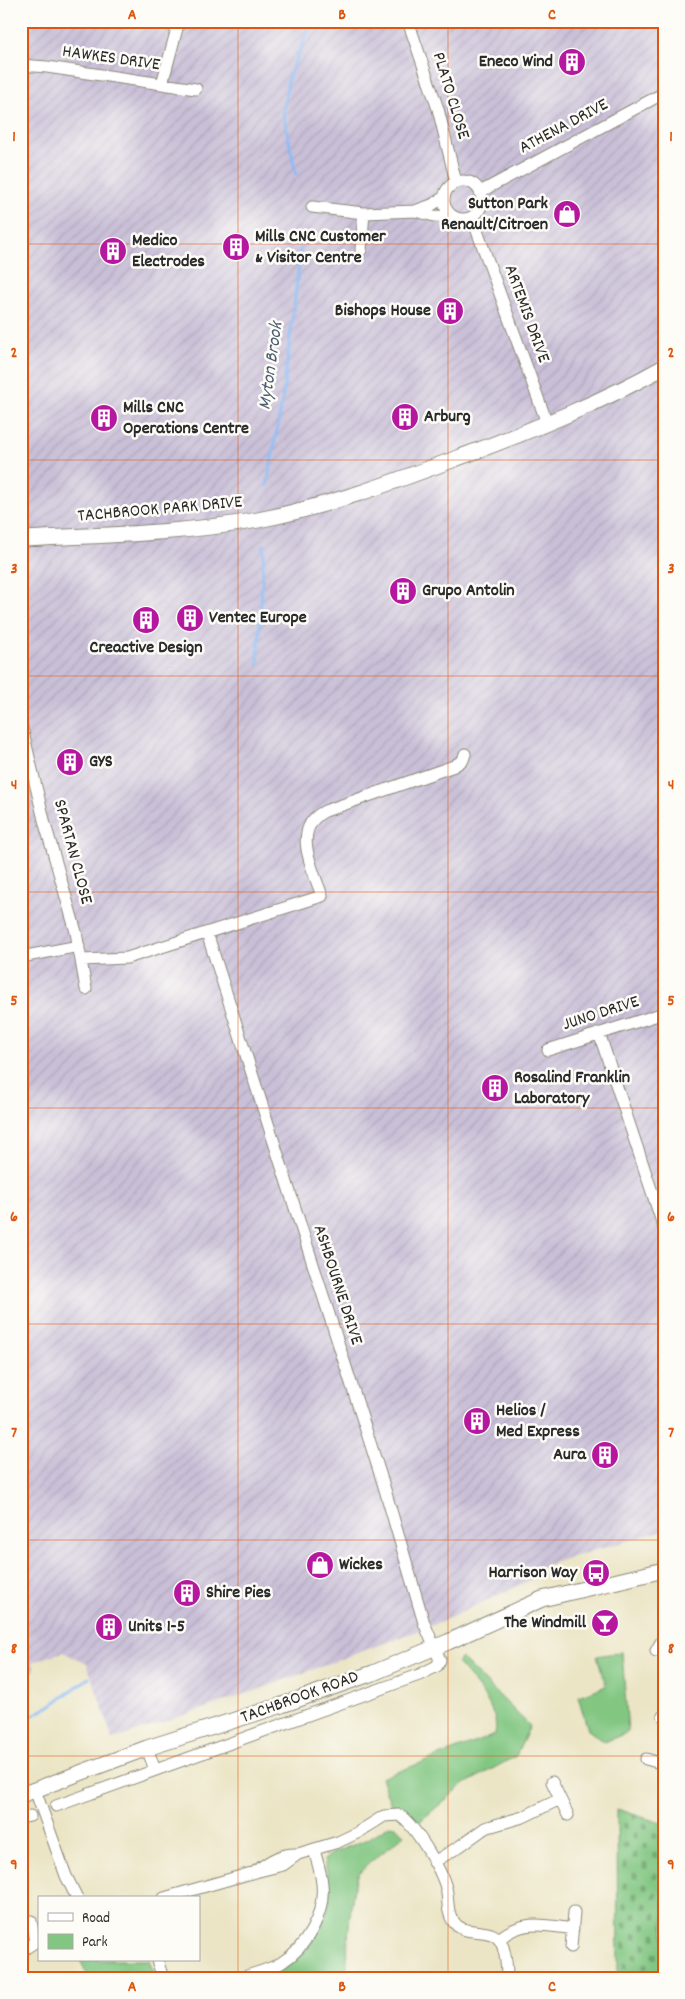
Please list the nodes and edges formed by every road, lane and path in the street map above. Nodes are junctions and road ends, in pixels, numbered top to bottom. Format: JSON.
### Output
{"nodes":[{"id":1,"x":179,"y":21,"type":"edge"},
{"id":2,"x":408,"y":21,"type":"edge"},
{"id":3,"x":21,"y":65,"type":"edge"},
{"id":4,"x":162,"y":84,"type":"junction"},
{"id":5,"x":196,"y":89,"type":"dead end"},
{"id":6,"x":664,"y":93,"type":"edge"},
{"id":7,"x":456,"y":182,"type":"junction"},
{"id":8,"x":480,"y":192,"type":"junction"},
{"id":9,"x":444,"y":197,"type":"junction"},
{"id":10,"x":312,"y":206,"type":"dead end"},
{"id":11,"x":415,"y":211,"type":"junction"},
{"id":12,"x":364,"y":213,"type":"junction"},
{"id":13,"x":454,"y":217,"type":"junction"},
{"id":14,"x":472,"y":217,"type":"junction"},
{"id":15,"x":361,"y":250,"type":"dead end"},
{"id":16,"x":664,"y":367,"type":"edge"},
{"id":17,"x":547,"y":423,"type":"junction"},
{"id":18,"x":21,"y":539,"type":"edge"},
{"id":19,"x":21,"y":724,"type":"edge"},
{"id":20,"x":465,"y":754,"type":"dead end"},
{"id":21,"x":207,"y":933,"type":"junction"},
{"id":22,"x":79,"y":946,"type":"junction"},
{"id":23,"x":21,"y":957,"type":"edge"},
{"id":24,"x":82,"y":960,"type":"junction"},
{"id":25,"x":86,"y":988,"type":"dead end"},
{"id":26,"x":664,"y":1013,"type":"edge"},
{"id":27,"x":599,"y":1033,"type":"junction"},
{"id":28,"x":548,"y":1050,"type":"dead end"},
{"id":29,"x":664,"y":1228,"type":"edge"},
{"id":30,"x":664,"y":1570,"type":"edge"},
{"id":31,"x":664,"y":1637,"type":"edge"},
{"id":32,"x":435,"y":1648,"type":"junction"},
{"id":33,"x":656,"y":1651,"type":"dead end"},
{"id":34,"x":147,"y":1748,"type":"junction"},
{"id":35,"x":646,"y":1759,"type":"dead end"},
{"id":36,"x":664,"y":1764,"type":"edge"},
{"id":37,"x":155,"y":1770,"type":"junction"},
{"id":38,"x":552,"y":1782,"type":"dead end"},
{"id":39,"x":28,"y":1793,"type":"edge"},
{"id":40,"x":560,"y":1799,"type":"junction"},
{"id":41,"x":56,"y":1806,"type":"dead end"},
{"id":42,"x":568,"y":1814,"type":"dead end"},
{"id":43,"x":314,"y":1850,"type":"junction"},
{"id":44,"x":434,"y":1862,"type":"junction"},
{"id":45,"x":76,"y":1896,"type":"edge"},
{"id":46,"x":171,"y":1896,"type":"edge"},
{"id":47,"x":574,"y":1912,"type":"dead end"},
{"id":48,"x":31,"y":1921,"type":"dead end"},
{"id":49,"x":573,"y":1929,"type":"junction"},
{"id":50,"x":499,"y":1939,"type":"junction"},
{"id":51,"x":37,"y":1942,"type":"edge"},
{"id":52,"x":571,"y":1947,"type":"dead end"},
{"id":53,"x":21,"y":1951,"type":"edge"},
{"id":54,"x":158,"y":1962,"type":"edge"},
{"id":55,"x":163,"y":1978,"type":"edge"},
{"id":56,"x":241,"y":1978,"type":"edge"},
{"id":57,"x":508,"y":1978,"type":"edge"}],
"edges":[{"from":1,"to":4,"type":"street"},
{"from":2,"to":7,"type":"street","name":"PLATO CLOSE"},
{"from":3,"to":4,"type":"street","name":"HAWKES DRIVE"},
{"from":4,"to":5,"type":"street","name":"HAWKES DRIVE"},
{"from":6,"to":8,"type":"street","name":"ATHENA DRIVE"},
{"from":7,"to":8,"type":"street"},
{"from":7,"to":9,"type":"street"},
{"from":8,"to":14,"type":"street"},
{"from":9,"to":11,"type":"street"},
{"from":9,"to":13,"type":"street"},
{"from":10,"to":12,"type":"street"},
{"from":11,"to":12,"type":"street"},
{"from":11,"to":13,"type":"street"},
{"from":12,"to":15,"type":"street"},
{"from":13,"to":14,"type":"street"},
{"from":14,"to":17,"type":"street","name":"ARTEMIS DRIVE"},
{"from":16,"to":17,"type":"street","name":"TACHBROOK PARK DRIVE"},
{"from":17,"to":18,"type":"street","name":"TACHBROOK PARK DRIVE"},
{"from":19,"to":22,"type":"street","name":"SPARTAN CLOSE"},
{"from":20,"to":21,"type":"street"},
{"from":21,"to":24,"type":"street"},
{"from":21,"to":32,"type":"street","name":"ASHBOURNE DRIVE"},
{"from":22,"to":23,"type":"street"},
{"from":22,"to":24,"type":"street","name":"SPARTAN CLOSE"},
{"from":24,"to":25,"type":"street","name":"SPARTAN CLOSE"},
{"from":26,"to":27,"type":"street","name":"JUNO DRIVE"},
{"from":27,"to":28,"type":"street","name":"JUNO DRIVE"},
{"from":27,"to":29,"type":"street"},
{"from":30,"to":32,"type":"street","name":"TACHBROOK ROAD"},
{"from":31,"to":33,"type":"street"},
{"from":32,"to":34,"type":"street","name":"TACHBROOK ROAD"},
{"from":32,"to":37,"type":"street","name":"TACHBROOK ROAD"},
{"from":34,"to":37,"type":"street"},
{"from":34,"to":39,"type":"street","name":"TACHBROOK ROAD"},
{"from":35,"to":36,"type":"street"},
{"from":37,"to":41,"type":"street","name":"TACHBROOK ROAD"},
{"from":38,"to":40,"type":"street"},
{"from":39,"to":45,"type":"street"},
{"from":40,"to":42,"type":"street"},
{"from":40,"to":44,"type":"street"},
{"from":43,"to":44,"type":"street"},
{"from":43,"to":46,"type":"street"},
{"from":43,"to":56,"type":"street"},
{"from":44,"to":50,"type":"street"},
{"from":47,"to":49,"type":"street"},
{"from":48,"to":51,"type":"street"},
{"from":49,"to":50,"type":"street"},
{"from":49,"to":52,"type":"street"},
{"from":50,"to":57,"type":"street"},
{"from":51,"to":53,"type":"street"},
{"from":54,"to":55,"type":"street"}]}
